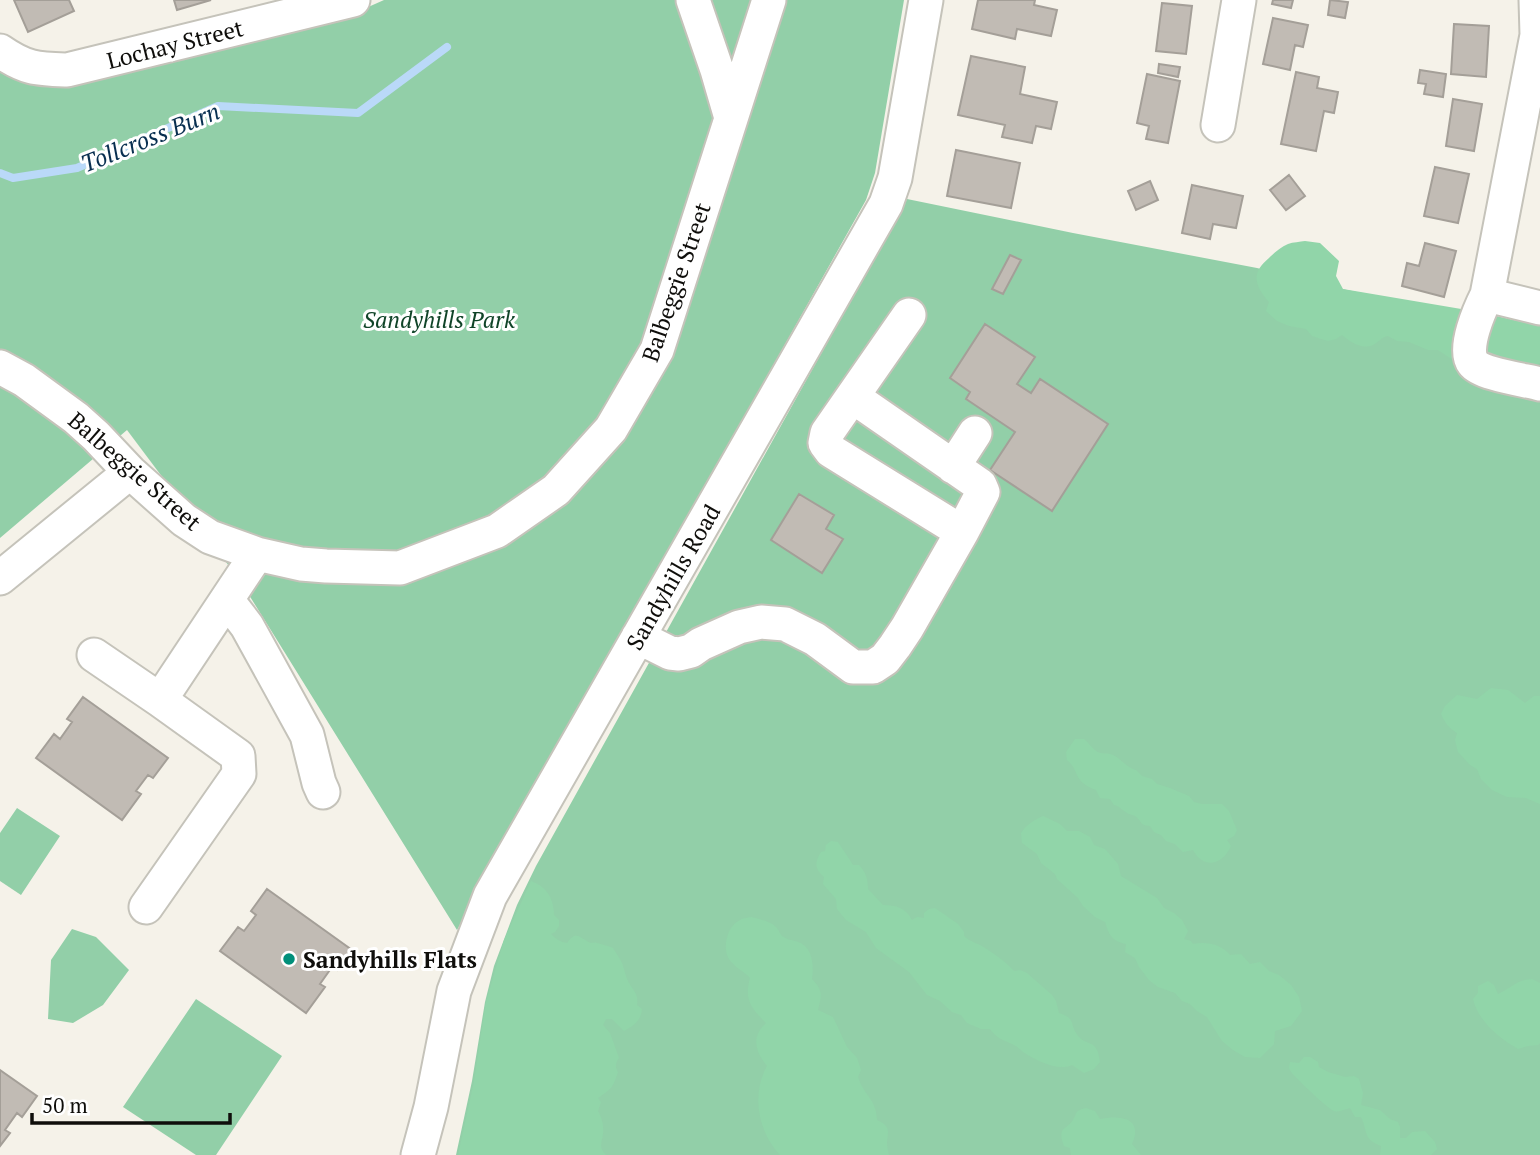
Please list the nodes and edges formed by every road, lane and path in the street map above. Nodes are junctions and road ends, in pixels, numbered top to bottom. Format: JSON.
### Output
{"nodes":[{"id":1,"x":353,"y":0,"type":"edge"},
{"id":2,"x":693,"y":0,"type":"edge"},
{"id":3,"x":769,"y":0,"type":"edge"},
{"id":4,"x":926,"y":0,"type":"edge"},
{"id":5,"x":1239,"y":0,"type":"edge"},
{"id":6,"x":1536,"y":0,"type":"edge"},
{"id":7,"x":1538,"y":35,"type":"edge"},
{"id":8,"x":0,"y":51,"type":"edge"},
{"id":9,"x":731,"y":118,"type":"junction"},
{"id":10,"x":1218,"y":125,"type":"dead end"},
{"id":11,"x":1487,"y":295,"type":"junction"},
{"id":12,"x":1540,"y":308,"type":"edge"},
{"id":13,"x":909,"y":315,"type":"dead end"},
{"id":14,"x":0,"y":367,"type":"edge"},
{"id":15,"x":1540,"y":384,"type":"edge"},
{"id":16,"x":853,"y":397,"type":"junction"},
{"id":17,"x":975,"y":433,"type":"dead end"},
{"id":18,"x":953,"y":467,"type":"junction"},
{"id":19,"x":130,"y":472,"type":"junction"},
{"id":20,"x":962,"y":533,"type":"junction"},
{"id":21,"x":257,"y":554,"type":"junction"},
{"id":22,"x":0,"y":578,"type":"edge"},
{"id":23,"x":225,"y":603,"type":"junction"},
{"id":24,"x":638,"y":637,"type":"junction"},
{"id":25,"x":94,"y":655,"type":"dead end"},
{"id":26,"x":160,"y":700,"type":"junction"},
{"id":27,"x":323,"y":792,"type":"dead end"},
{"id":28,"x":146,"y":907,"type":"dead end"},
{"id":29,"x":418,"y":1155,"type":"edge"}],
"edges":[{"from":1,"to":8,"type":"street","name":"Lochay Street"},
{"from":2,"to":9,"type":"street"},
{"from":3,"to":9,"type":"street","name":"Balbeggie Street"},
{"from":4,"to":24,"type":"street","name":"Sandyhills Road"},
{"from":5,"to":10,"type":"street"},
{"from":6,"to":7,"type":"street"},
{"from":7,"to":11,"type":"street"},
{"from":9,"to":21,"type":"street","name":"Balbeggie Street"},
{"from":11,"to":12,"type":"street"},
{"from":11,"to":15,"type":"street"},
{"from":13,"to":16,"type":"street"},
{"from":14,"to":19,"type":"street","name":"Balbeggie Street"},
{"from":16,"to":18,"type":"street"},
{"from":16,"to":20,"type":"street"},
{"from":17,"to":18,"type":"street"},
{"from":18,"to":20,"type":"street"},
{"from":19,"to":21,"type":"street","name":"Balbeggie Street"},
{"from":19,"to":22,"type":"street"},
{"from":20,"to":24,"type":"street"},
{"from":21,"to":23,"type":"street"},
{"from":23,"to":26,"type":"street"},
{"from":23,"to":27,"type":"street"},
{"from":24,"to":29,"type":"street","name":"Sandyhills Road"},
{"from":25,"to":26,"type":"street"},
{"from":26,"to":28,"type":"street"}]}
